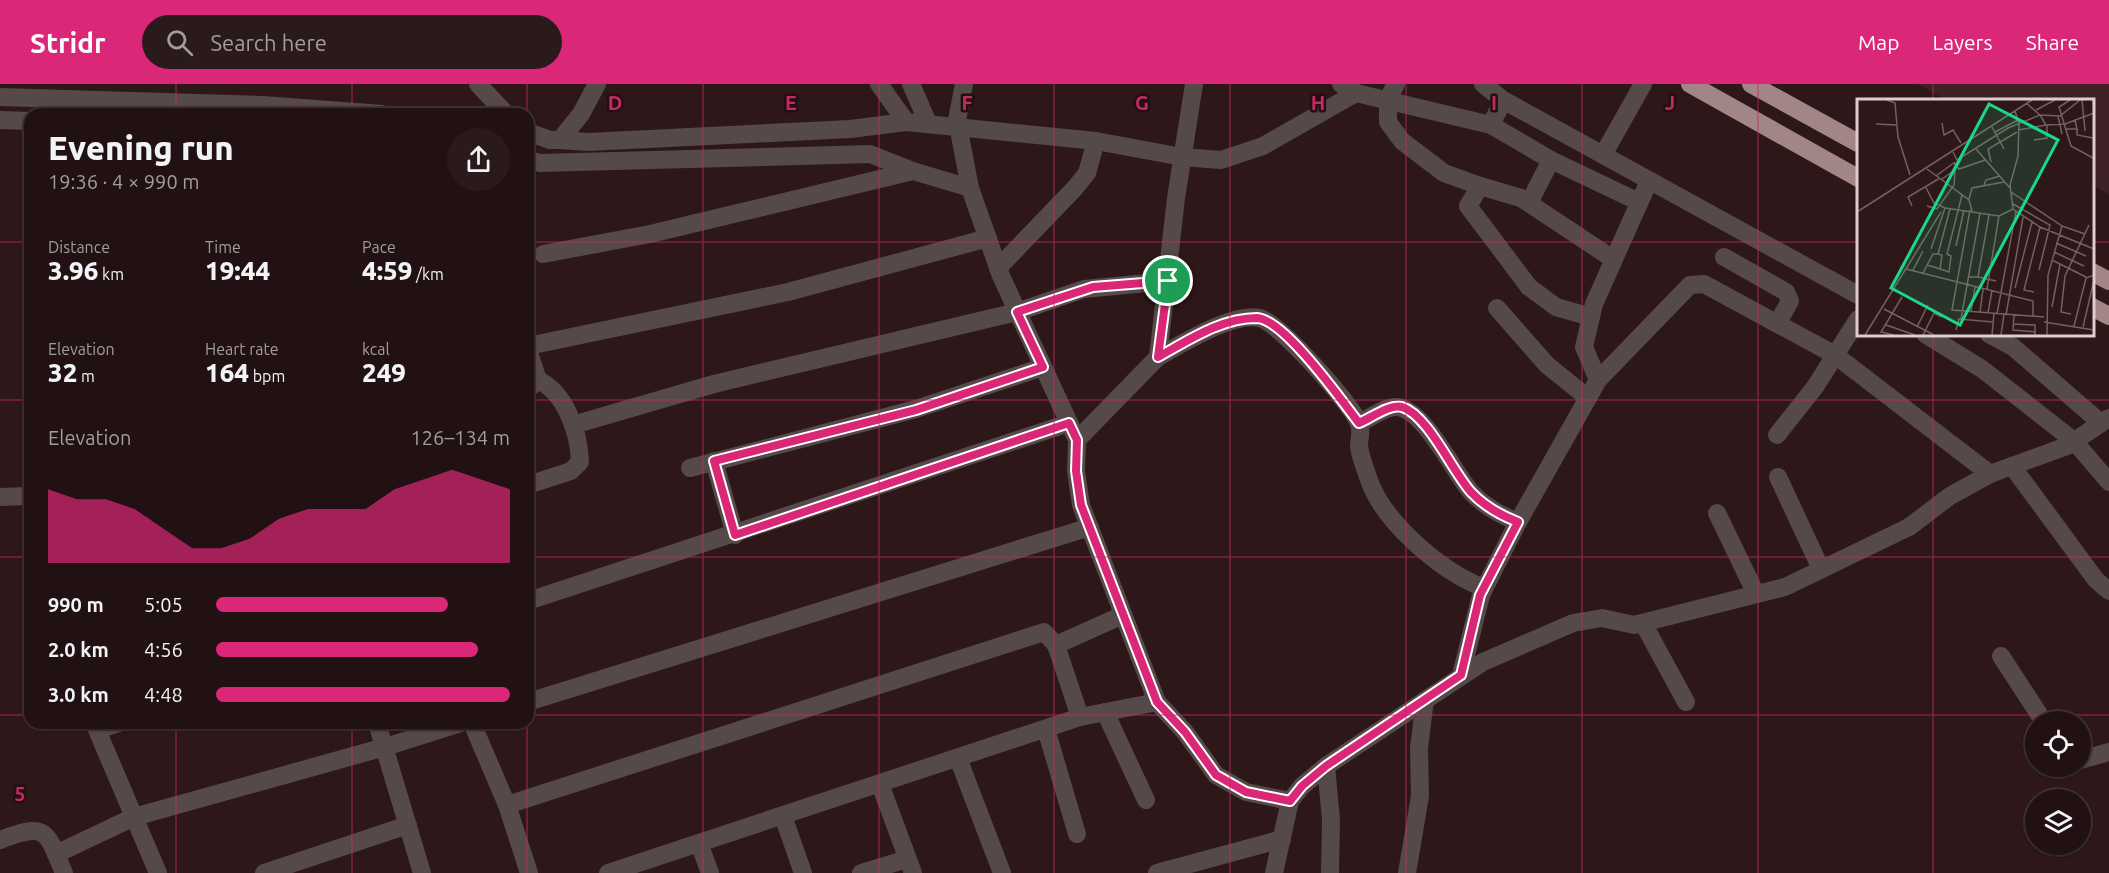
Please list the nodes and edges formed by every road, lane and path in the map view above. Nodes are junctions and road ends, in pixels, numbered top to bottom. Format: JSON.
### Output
{"nodes":[{"id":1,"x":478,"y":84,"type":"edge"},
{"id":2,"x":597,"y":84,"type":"edge"},
{"id":3,"x":879,"y":84,"type":"edge"},
{"id":4,"x":911,"y":84,"type":"edge"},
{"id":5,"x":964,"y":84,"type":"edge"},
{"id":6,"x":1194,"y":84,"type":"edge"},
{"id":7,"x":1483,"y":84,"type":"edge"},
{"id":8,"x":1642,"y":84,"type":"edge"},
{"id":9,"x":1690,"y":84,"type":"edge"},
{"id":10,"x":1750,"y":84,"type":"edge"},
{"id":11,"x":1349,"y":88,"type":"edge"},
{"id":12,"x":1392,"y":92,"type":"edge"},
{"id":13,"x":0,"y":97,"type":"edge"},
{"id":14,"x":1503,"y":100,"type":"junction"},
{"id":15,"x":303,"y":108,"type":"edge"},
{"id":16,"x":500,"y":108,"type":"edge"},
{"id":17,"x":0,"y":120,"type":"edge"},
{"id":18,"x":24,"y":121,"type":"edge"},
{"id":19,"x":906,"y":122,"type":"junction"},
{"id":20,"x":928,"y":123,"type":"junction"},
{"id":21,"x":1491,"y":125,"type":"junction"},
{"id":22,"x":959,"y":127,"type":"junction"},
{"id":23,"x":534,"y":134,"type":"edge"},
{"id":24,"x":560,"y":140,"type":"junction"},
{"id":25,"x":1096,"y":141,"type":"junction"},
{"id":26,"x":1857,"y":142,"type":"edge"},
{"id":27,"x":1603,"y":155,"type":"junction"},
{"id":28,"x":1182,"y":157,"type":"junction"},
{"id":29,"x":1551,"y":160,"type":"junction"},
{"id":30,"x":534,"y":162,"type":"edge"},
{"id":31,"x":913,"y":171,"type":"junction"},
{"id":32,"x":1857,"y":177,"type":"edge"},
{"id":33,"x":1649,"y":181,"type":"junction"},
{"id":34,"x":1480,"y":186,"type":"junction"},
{"id":35,"x":970,"y":188,"type":"junction"},
{"id":36,"x":1640,"y":202,"type":"junction"},
{"id":37,"x":1529,"y":203,"type":"junction"},
{"id":38,"x":988,"y":238,"type":"junction"},
{"id":39,"x":543,"y":254,"type":"dead end"},
{"id":40,"x":1724,"y":257,"type":"dead end"},
{"id":41,"x":1613,"y":260,"type":"junction"},
{"id":42,"x":998,"y":268,"type":"junction"},
{"id":43,"x":2094,"y":273,"type":"edge"},
{"id":44,"x":1168,"y":281,"type":"junction"},
{"id":45,"x":2109,"y":281,"type":"edge"},
{"id":46,"x":1857,"y":294,"type":"edge"},
{"id":47,"x":1497,"y":308,"type":"dead end"},
{"id":48,"x":2094,"y":308,"type":"edge"},
{"id":49,"x":1017,"y":312,"type":"junction"},
{"id":50,"x":2109,"y":316,"type":"edge"},
{"id":51,"x":1591,"y":317,"type":"junction"},
{"id":52,"x":1857,"y":321,"type":"edge"},
{"id":53,"x":1778,"y":324,"type":"junction"},
{"id":54,"x":1928,"y":336,"type":"edge"},
{"id":55,"x":1992,"y":336,"type":"edge"},
{"id":56,"x":534,"y":347,"type":"edge"},
{"id":57,"x":1835,"y":355,"type":"junction"},
{"id":58,"x":1158,"y":357,"type":"junction"},
{"id":59,"x":1043,"y":367,"type":"junction"},
{"id":60,"x":1598,"y":380,"type":"junction"},
{"id":61,"x":534,"y":385,"type":"edge"},
{"id":62,"x":1587,"y":398,"type":"junction"},
{"id":63,"x":2105,"y":420,"type":"edge"},
{"id":64,"x":1069,"y":423,"type":"junction"},
{"id":65,"x":1359,"y":423,"type":"junction"},
{"id":66,"x":573,"y":425,"type":"junction"},
{"id":67,"x":1777,"y":435,"type":"dead end"},
{"id":68,"x":1077,"y":440,"type":"junction"},
{"id":69,"x":2074,"y":441,"type":"junction"},
{"id":70,"x":714,"y":461,"type":"junction"},
{"id":71,"x":2012,"y":466,"type":"junction"},
{"id":72,"x":690,"y":468,"type":"dead end"},
{"id":73,"x":1990,"y":474,"type":"junction"},
{"id":74,"x":1778,"y":477,"type":"dead end"},
{"id":75,"x":2109,"y":482,"type":"edge"},
{"id":76,"x":534,"y":483,"type":"edge"},
{"id":77,"x":24,"y":496,"type":"edge"},
{"id":78,"x":0,"y":497,"type":"edge"},
{"id":79,"x":1717,"y":513,"type":"dead end"},
{"id":80,"x":1518,"y":522,"type":"junction"},
{"id":81,"x":1090,"y":527,"type":"junction"},
{"id":82,"x":735,"y":535,"type":"junction"},
{"id":83,"x":1821,"y":569,"type":"junction"},
{"id":84,"x":1484,"y":588,"type":"junction"},
{"id":85,"x":2109,"y":591,"type":"edge"},
{"id":86,"x":1756,"y":594,"type":"junction"},
{"id":87,"x":534,"y":599,"type":"edge"},
{"id":88,"x":1123,"y":615,"type":"junction"},
{"id":89,"x":1643,"y":623,"type":"junction"},
{"id":90,"x":1056,"y":645,"type":"junction"},
{"id":91,"x":2001,"y":656,"type":"dead end"},
{"id":92,"x":1461,"y":675,"type":"junction"},
{"id":93,"x":534,"y":700,"type":"edge"},
{"id":94,"x":1425,"y":700,"type":"junction"},
{"id":95,"x":1157,"y":702,"type":"junction"},
{"id":96,"x":1686,"y":702,"type":"dead end"},
{"id":97,"x":1105,"y":711,"type":"junction"},
{"id":98,"x":2037,"y":711,"type":"edge"},
{"id":99,"x":1080,"y":717,"type":"junction"},
{"id":100,"x":100,"y":729,"type":"edge"},
{"id":101,"x":379,"y":729,"type":"edge"},
{"id":102,"x":442,"y":729,"type":"edge"},
{"id":103,"x":475,"y":729,"type":"edge"},
{"id":104,"x":1046,"y":729,"type":"junction"},
{"id":105,"x":386,"y":747,"type":"junction"},
{"id":106,"x":2109,"y":752,"type":"edge"},
{"id":107,"x":2091,"y":757,"type":"edge"},
{"id":108,"x":958,"y":758,"type":"junction"},
{"id":109,"x":1326,"y":766,"type":"junction"},
{"id":110,"x":880,"y":784,"type":"junction"},
{"id":111,"x":1146,"y":800,"type":"dead end"},
{"id":112,"x":1290,"y":801,"type":"junction"},
{"id":113,"x":507,"y":806,"type":"junction"},
{"id":114,"x":783,"y":816,"type":"junction"},
{"id":115,"x":134,"y":817,"type":"junction"},
{"id":116,"x":408,"y":825,"type":"junction"},
{"id":117,"x":1077,"y":834,"type":"dead end"},
{"id":118,"x":1282,"y":838,"type":"junction"},
{"id":119,"x":0,"y":840,"type":"edge"},
{"id":120,"x":699,"y":843,"type":"junction"},
{"id":121,"x":56,"y":854,"type":"junction"},
{"id":122,"x":910,"y":866,"type":"edge"},
{"id":123,"x":614,"y":872,"type":"edge"},
{"id":124,"x":64,"y":873,"type":"edge"},
{"id":125,"x":158,"y":873,"type":"edge"},
{"id":126,"x":264,"y":873,"type":"edge"},
{"id":127,"x":422,"y":873,"type":"edge"},
{"id":128,"x":529,"y":873,"type":"edge"},
{"id":129,"x":710,"y":873,"type":"edge"},
{"id":130,"x":803,"y":873,"type":"edge"},
{"id":131,"x":861,"y":873,"type":"edge"},
{"id":132,"x":1002,"y":873,"type":"edge"},
{"id":133,"x":1157,"y":873,"type":"edge"},
{"id":134,"x":1274,"y":873,"type":"edge"},
{"id":135,"x":1330,"y":873,"type":"edge"},
{"id":136,"x":1407,"y":873,"type":"edge"}],
"edges":[{"from":1,"to":16,"type":"street"},
{"from":2,"to":24,"type":"street"},
{"from":3,"to":19,"type":"street"},
{"from":4,"to":20,"type":"street"},
{"from":5,"to":22,"type":"street"},
{"from":6,"to":28,"type":"street"},
{"from":7,"to":14,"type":"street"},
{"from":8,"to":27,"type":"street"},
{"from":9,"to":32,"type":"highway"},
{"from":10,"to":26,"type":"highway"},
{"from":11,"to":12,"type":"street"},
{"from":11,"to":28,"type":"street"},
{"from":12,"to":21,"type":"street"},
{"from":12,"to":34,"type":"street"},
{"from":13,"to":15,"type":"street"},
{"from":14,"to":21,"type":"street"},
{"from":14,"to":27,"type":"street"},
{"from":17,"to":18,"type":"street"},
{"from":19,"to":20,"type":"street"},
{"from":19,"to":24,"type":"street"},
{"from":20,"to":22,"type":"street"},
{"from":21,"to":29,"type":"street"},
{"from":22,"to":25,"type":"street"},
{"from":22,"to":35,"type":"street"},
{"from":23,"to":24,"type":"street"},
{"from":25,"to":28,"type":"street"},
{"from":25,"to":42,"type":"street"},
{"from":27,"to":33,"type":"street"},
{"from":28,"to":44,"type":"street"},
{"from":29,"to":36,"type":"street"},
{"from":29,"to":37,"type":"street"},
{"from":30,"to":31,"type":"street"},
{"from":31,"to":35,"type":"street"},
{"from":31,"to":39,"type":"street"},
{"from":33,"to":36,"type":"street"},
{"from":33,"to":46,"type":"street"},
{"from":34,"to":37,"type":"street"},
{"from":34,"to":51,"type":"street"},
{"from":35,"to":38,"type":"street"},
{"from":36,"to":41,"type":"street"},
{"from":37,"to":41,"type":"street"},
{"from":38,"to":42,"type":"street"},
{"from":38,"to":56,"type":"street"},
{"from":40,"to":53,"type":"street"},
{"from":41,"to":51,"type":"street"},
{"from":42,"to":49,"type":"street"},
{"from":43,"to":45,"type":"highway"},
{"from":44,"to":49,"type":"street"},
{"from":44,"to":58,"type":"street"},
{"from":47,"to":62,"type":"street"},
{"from":48,"to":50,"type":"highway"},
{"from":49,"to":59,"type":"street"},
{"from":49,"to":66,"type":"street"},
{"from":51,"to":60,"type":"street"},
{"from":52,"to":57,"type":"street"},
{"from":53,"to":57,"type":"street"},
{"from":53,"to":60,"type":"street"},
{"from":54,"to":69,"type":"street"},
{"from":55,"to":63,"type":"street"},
{"from":57,"to":67,"type":"street"},
{"from":57,"to":73,"type":"street"},
{"from":58,"to":65,"type":"street"},
{"from":58,"to":68,"type":"street"},
{"from":59,"to":64,"type":"street"},
{"from":59,"to":70,"type":"street"},
{"from":60,"to":62,"type":"street"},
{"from":61,"to":66,"type":"street"},
{"from":62,"to":80,"type":"street"},
{"from":63,"to":69,"type":"street"},
{"from":64,"to":68,"type":"street"},
{"from":64,"to":82,"type":"street"},
{"from":65,"to":80,"type":"street"},
{"from":65,"to":84,"type":"street"},
{"from":66,"to":76,"type":"street"},
{"from":68,"to":81,"type":"street"},
{"from":69,"to":71,"type":"street"},
{"from":69,"to":75,"type":"street"},
{"from":70,"to":72,"type":"street"},
{"from":70,"to":82,"type":"street"},
{"from":71,"to":73,"type":"street"},
{"from":71,"to":85,"type":"street"},
{"from":73,"to":83,"type":"street"},
{"from":74,"to":83,"type":"street"},
{"from":77,"to":78,"type":"street"},
{"from":79,"to":86,"type":"street"},
{"from":80,"to":84,"type":"street"},
{"from":81,"to":88,"type":"street"},
{"from":81,"to":93,"type":"street"},
{"from":82,"to":87,"type":"street"},
{"from":83,"to":86,"type":"street"},
{"from":84,"to":92,"type":"street"},
{"from":86,"to":89,"type":"street"},
{"from":88,"to":90,"type":"street"},
{"from":88,"to":95,"type":"street"},
{"from":89,"to":92,"type":"street"},
{"from":89,"to":96,"type":"street"},
{"from":90,"to":99,"type":"street"},
{"from":90,"to":113,"type":"street"},
{"from":91,"to":98,"type":"street"},
{"from":92,"to":94,"type":"street"},
{"from":94,"to":109,"type":"street"},
{"from":94,"to":136,"type":"street"},
{"from":95,"to":97,"type":"street"},
{"from":95,"to":112,"type":"street"},
{"from":97,"to":99,"type":"street"},
{"from":97,"to":111,"type":"street"},
{"from":99,"to":104,"type":"street"},
{"from":100,"to":115,"type":"street"},
{"from":101,"to":105,"type":"street"},
{"from":102,"to":105,"type":"street"},
{"from":103,"to":113,"type":"street"},
{"from":104,"to":108,"type":"street"},
{"from":104,"to":117,"type":"street"},
{"from":105,"to":115,"type":"street"},
{"from":105,"to":116,"type":"street"},
{"from":106,"to":107,"type":"street"},
{"from":108,"to":110,"type":"street"},
{"from":108,"to":132,"type":"street"},
{"from":109,"to":112,"type":"street"},
{"from":109,"to":135,"type":"street"},
{"from":110,"to":114,"type":"street"},
{"from":110,"to":122,"type":"street"},
{"from":112,"to":118,"type":"street"},
{"from":113,"to":128,"type":"street"},
{"from":114,"to":120,"type":"street"},
{"from":114,"to":130,"type":"street"},
{"from":115,"to":121,"type":"street"},
{"from":115,"to":125,"type":"street"},
{"from":116,"to":126,"type":"street"},
{"from":116,"to":127,"type":"street"},
{"from":118,"to":133,"type":"street"},
{"from":118,"to":134,"type":"street"},
{"from":119,"to":121,"type":"street"},
{"from":120,"to":123,"type":"street"},
{"from":120,"to":129,"type":"street"},
{"from":121,"to":124,"type":"street"},
{"from":122,"to":131,"type":"street"}]}
